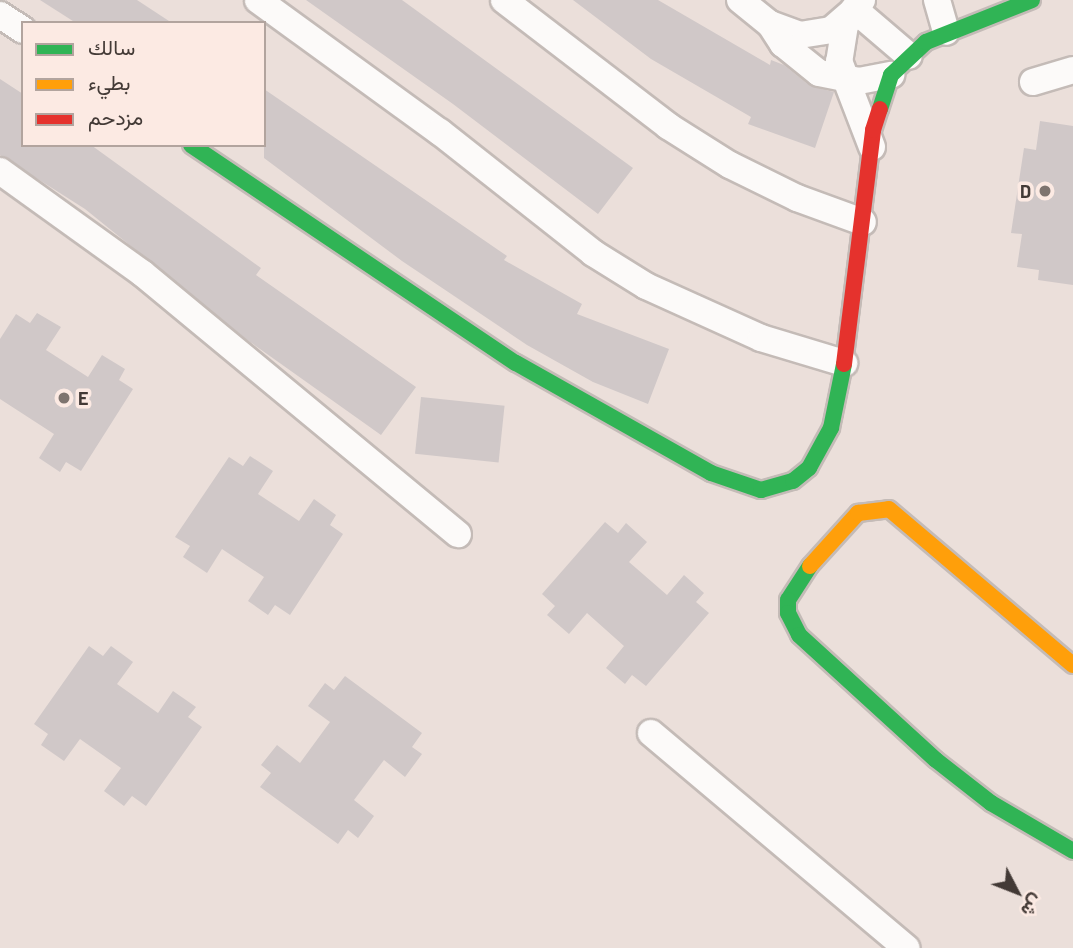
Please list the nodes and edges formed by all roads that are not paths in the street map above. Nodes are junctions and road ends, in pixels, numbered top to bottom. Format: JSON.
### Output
{"nodes":[{"id":1,"x":258,"y":0,"type":"edge"},
{"id":2,"x":504,"y":0,"type":"edge"},
{"id":3,"x":740,"y":0,"type":"edge"},
{"id":4,"x":937,"y":0,"type":"edge"},
{"id":5,"x":1032,"y":0,"type":"edge"},
{"id":6,"x":858,"y":3,"type":"edge"},
{"id":7,"x":0,"y":15,"type":"edge"},
{"id":8,"x":770,"y":24,"type":"junction"},
{"id":9,"x":21,"y":29,"type":"edge"},
{"id":10,"x":946,"y":32,"type":"junction"},
{"id":11,"x":909,"y":56,"type":"junction"},
{"id":12,"x":1073,"y":70,"type":"edge"},
{"id":13,"x":891,"y":75,"type":"junction"},
{"id":14,"x":843,"y":80,"type":"junction"},
{"id":15,"x":1032,"y":82,"type":"dead end"},
{"id":16,"x":194,"y":147,"type":"edge"},
{"id":17,"x":873,"y":149,"type":"junction"},
{"id":18,"x":0,"y":171,"type":"edge"},
{"id":19,"x":863,"y":222,"type":"junction"},
{"id":20,"x":845,"y":363,"type":"junction"},
{"id":21,"x":458,"y":534,"type":"dead end"},
{"id":22,"x":1073,"y":665,"type":"edge"},
{"id":23,"x":651,"y":733,"type":"dead end"},
{"id":24,"x":1073,"y":850,"type":"edge"},
{"id":25,"x":906,"y":948,"type":"edge"}],
"edges":[{"from":1,"to":20,"type":"street"},
{"from":2,"to":19,"type":"street"},
{"from":3,"to":8,"type":"street"},
{"from":4,"to":10,"type":"street"},
{"from":5,"to":10,"type":"street"},
{"from":6,"to":8,"type":"street"},
{"from":6,"to":11,"type":"street"},
{"from":6,"to":14,"type":"street"},
{"from":7,"to":9,"type":"street"},
{"from":8,"to":14,"type":"street"},
{"from":10,"to":11,"type":"street"},
{"from":11,"to":13,"type":"street"},
{"from":12,"to":15,"type":"street"},
{"from":13,"to":14,"type":"street"},
{"from":13,"to":17,"type":"street"},
{"from":14,"to":17,"type":"street"},
{"from":16,"to":20,"type":"street"},
{"from":17,"to":19,"type":"street"},
{"from":18,"to":21,"type":"street"},
{"from":19,"to":20,"type":"street"},
{"from":22,"to":24,"type":"street"},
{"from":23,"to":25,"type":"street"}]}
